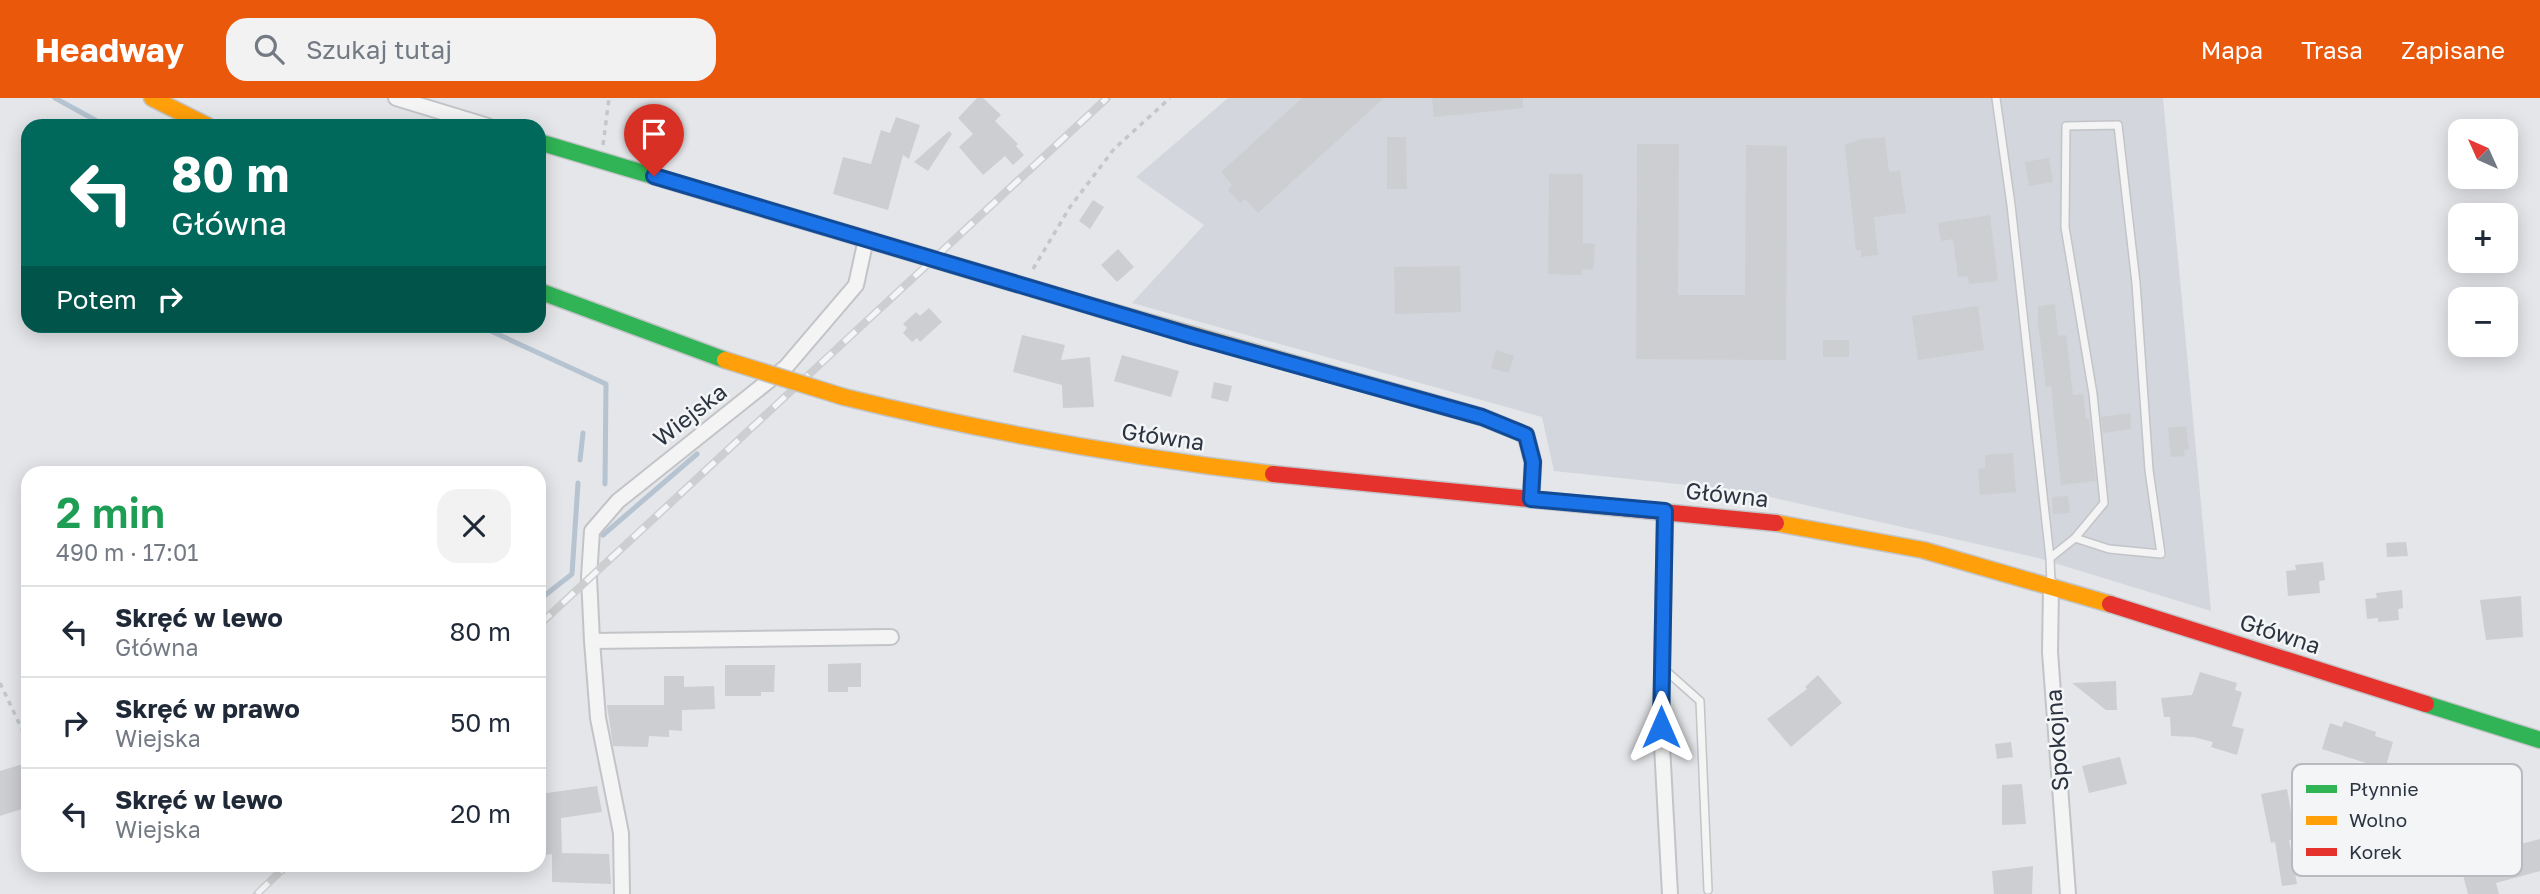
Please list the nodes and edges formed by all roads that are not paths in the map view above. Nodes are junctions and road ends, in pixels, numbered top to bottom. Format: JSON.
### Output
{"nodes":[{"id":1,"x":152,"y":98,"type":"edge"},
{"id":2,"x":396,"y":98,"type":"edge"},
{"id":3,"x":1996,"y":98,"type":"edge"},
{"id":4,"x":194,"y":119,"type":"edge"},
{"id":5,"x":465,"y":119,"type":"edge"},
{"id":6,"x":546,"y":144,"type":"edge"},
{"id":7,"x":866,"y":239,"type":"junction"},
{"id":8,"x":546,"y":294,"type":"edge"},
{"id":9,"x":1531,"y":499,"type":"junction"},
{"id":10,"x":1665,"y":511,"type":"junction"},
{"id":11,"x":2076,"y":538,"type":"junction"},
{"id":12,"x":2050,"y":558,"type":"junction"},
{"id":13,"x":2051,"y":585,"type":"junction"},
{"id":14,"x":891,"y":637,"type":"dead end"},
{"id":15,"x":592,"y":641,"type":"junction"},
{"id":16,"x":1661,"y":666,"type":"junction"},
{"id":17,"x":2540,"y":740,"type":"edge"},
{"id":18,"x":1708,"y":890,"type":"dead end"},
{"id":19,"x":622,"y":894,"type":"edge"},
{"id":20,"x":1670,"y":894,"type":"edge"},
{"id":21,"x":2068,"y":894,"type":"edge"}],
"edges":[{"from":1,"to":4,"type":"main road"},
{"from":2,"to":5,"type":"street"},
{"from":3,"to":12,"type":"lane"},
{"from":6,"to":7,"type":"main road"},
{"from":7,"to":9,"type":"main road"},
{"from":7,"to":15,"type":"street","name":"Wiejska"},
{"from":8,"to":9,"type":"main road","name":"Główna","bridge":true},
{"from":9,"to":10,"type":"main road","name":"Główna"},
{"from":10,"to":13,"type":"main road","name":"Główna"},
{"from":10,"to":16,"type":"street"},
{"from":11,"to":11,"type":"lane"},
{"from":11,"to":12,"type":"lane"},
{"from":12,"to":13,"type":"lane"},
{"from":13,"to":17,"type":"main road","name":"Główna"},
{"from":13,"to":21,"type":"street","name":"Spokojna"},
{"from":14,"to":15,"type":"street"},
{"from":15,"to":19,"type":"street","name":"Wiejska"},
{"from":16,"to":18,"type":"lane"},
{"from":16,"to":20,"type":"street"}]}
